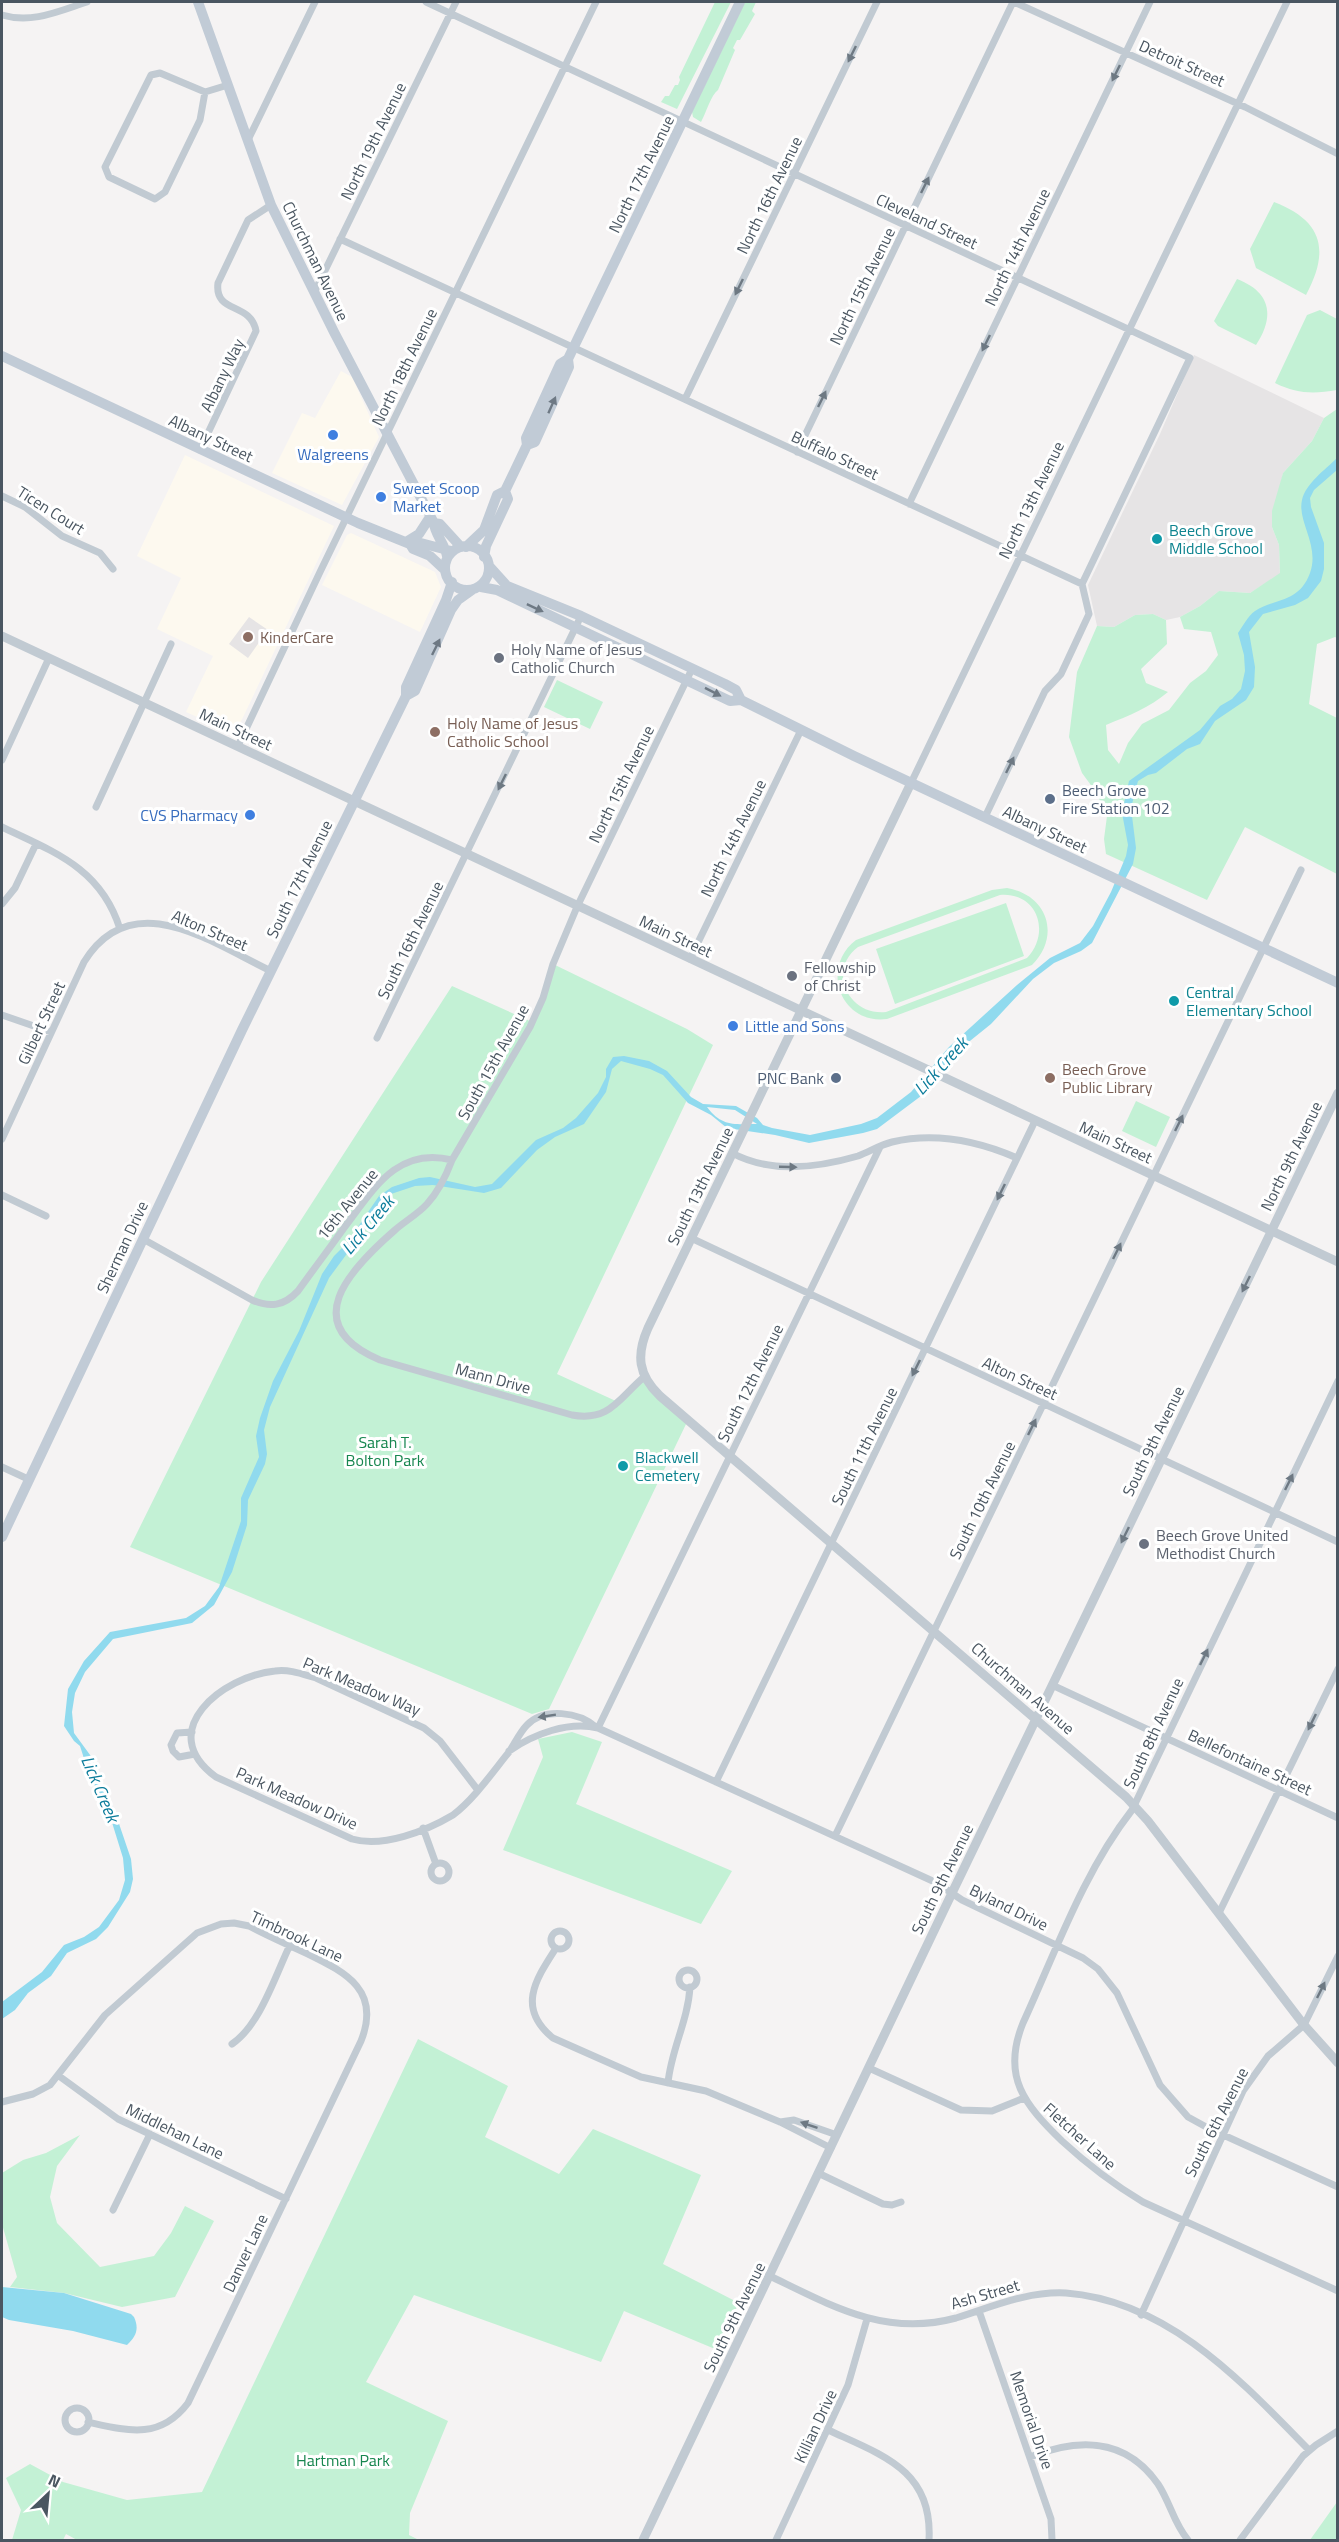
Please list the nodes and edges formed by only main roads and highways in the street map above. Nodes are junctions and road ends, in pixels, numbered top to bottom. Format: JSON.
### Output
{"nodes":[{"id":1,"x":198,"y":2,"type":"edge"},
{"id":2,"x":740,"y":2,"type":"edge"},
{"id":3,"x":2,"y":356,"type":"edge"},
{"id":4,"x":505,"y":491,"type":"junction"},
{"id":5,"x":432,"y":520,"type":"junction"},
{"id":6,"x":408,"y":543,"type":"junction"},
{"id":7,"x":454,"y":550,"type":"junction"},
{"id":8,"x":484,"y":557,"type":"junction"},
{"id":9,"x":490,"y":567,"type":"junction"},
{"id":10,"x":445,"y":570,"type":"junction"},
{"id":11,"x":452,"y":582,"type":"junction"},
{"id":12,"x":477,"y":588,"type":"junction"},
{"id":13,"x":406,"y":696,"type":"junction"},
{"id":14,"x":741,"y":700,"type":"junction"},
{"id":15,"x":271,"y":971,"type":"joint"},
{"id":16,"x":1338,"y":982,"type":"edge"},
{"id":17,"x":2,"y":1537,"type":"edge"}],
"edges":[{"from":1,"to":5,"type":"main road","name":"Churchman Avenue"},
{"from":2,"to":4,"type":"main road","name":"North 17th Avenue"},
{"from":3,"to":6,"type":"main road","name":"Albany Street"},
{"from":4,"to":7,"type":"main road","name":"North 17th Avenue"},
{"from":4,"to":8,"type":"main road","name":"North 17th Avenue"},
{"from":5,"to":6,"type":"main road"},
{"from":5,"to":7,"type":"main road","name":"Churchman Avenue"},
{"from":5,"to":7,"type":"main road","name":"Churchman Avenue"},
{"from":6,"to":7,"type":"main road","name":"Albany Street"},
{"from":6,"to":10,"type":"main road","name":"Albany Street"},
{"from":7,"to":8,"type":"main road"},
{"from":7,"to":10,"type":"main road"},
{"from":8,"to":9,"type":"main road"},
{"from":9,"to":12,"type":"main road"},
{"from":9,"to":14,"type":"main road","name":"Albany Street"},
{"from":10,"to":11,"type":"main road"},
{"from":11,"to":12,"type":"main road"},
{"from":11,"to":13,"type":"main road"},
{"from":13,"to":12,"type":"main road","one_way":true},
{"from":12,"to":14,"type":"main road","name":"Albany Street","one_way":true},
{"from":13,"to":15,"type":"main road","name":"South 17th Avenue"},
{"from":14,"to":16,"type":"main road","name":"Albany Street"},
{"from":15,"to":17,"type":"main road","name":"Sherman Drive"}]}
